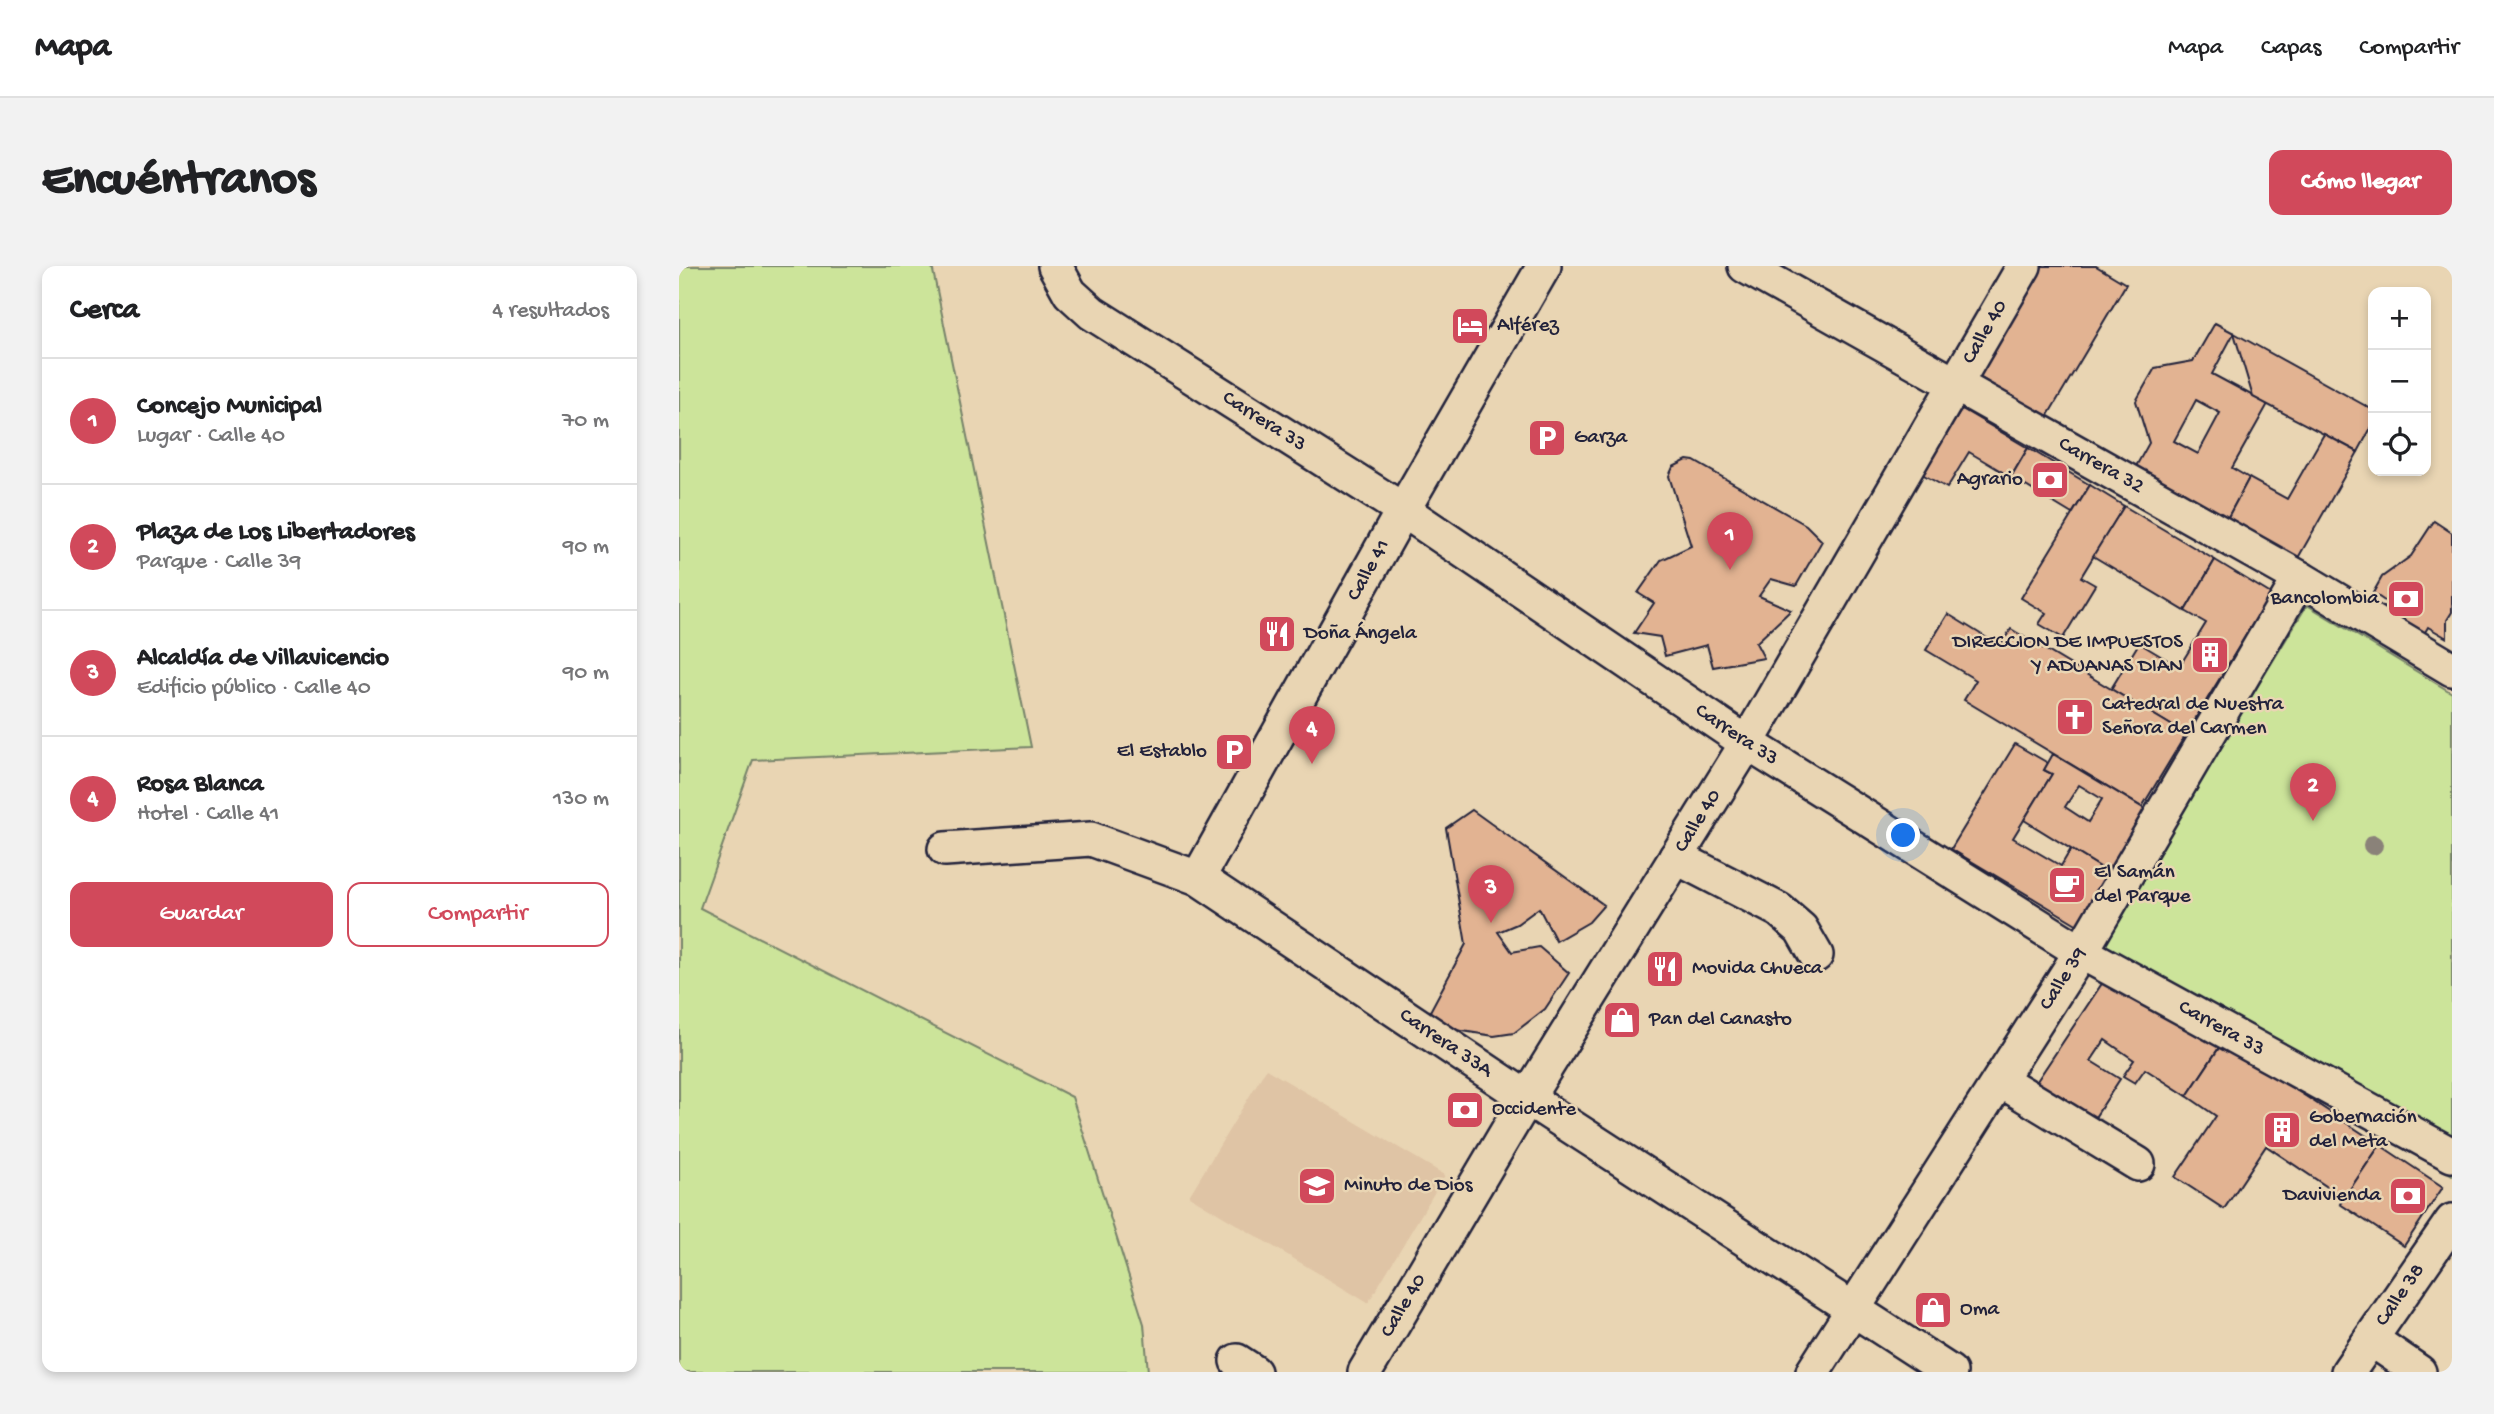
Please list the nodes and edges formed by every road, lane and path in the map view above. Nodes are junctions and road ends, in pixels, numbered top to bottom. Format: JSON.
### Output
{"nodes":[{"id":1,"x":1055,"y":266,"type":"edge"},
{"id":2,"x":1544,"y":266,"type":"edge"},
{"id":3,"x":1745,"y":266,"type":"edge"},
{"id":4,"x":2024,"y":266,"type":"edge"},
{"id":5,"x":1954,"y":384,"type":"junction"},
{"id":6,"x":1403,"y":510,"type":"junction"},
{"id":7,"x":2300,"y":578,"type":"junction"},
{"id":8,"x":2452,"y":669,"type":"edge"},
{"id":9,"x":1747,"y":743,"type":"junction"},
{"id":10,"x":945,"y":849,"type":"dead end"},
{"id":11,"x":1676,"y":857,"type":"junction"},
{"id":12,"x":1198,"y":877,"type":"junction"},
{"id":13,"x":2081,"y":952,"type":"junction"},
{"id":14,"x":1816,"y":955,"type":"dead end"},
{"id":15,"x":2000,"y":1080,"type":"junction"},
{"id":16,"x":1527,"y":1098,"type":"junction"},
{"id":17,"x":2452,"y":1155,"type":"edge"},
{"id":18,"x":2138,"y":1164,"type":"dead end"},
{"id":19,"x":2452,"y":1221,"type":"edge"},
{"id":20,"x":1853,"y":1311,"type":"junction"},
{"id":21,"x":2371,"y":1339,"type":"junction"},
{"id":22,"x":1365,"y":1372,"type":"edge"},
{"id":23,"x":1813,"y":1372,"type":"edge"},
{"id":24,"x":1949,"y":1372,"type":"edge"},
{"id":25,"x":2348,"y":1372,"type":"edge"},
{"id":26,"x":2419,"y":1372,"type":"edge"}],
"edges":[{"from":1,"to":6,"type":"street","name":"Carrera 33"},
{"from":2,"to":6,"type":"street","name":"Calle 41"},
{"from":3,"to":5,"type":"street","name":"Carrera 32"},
{"from":4,"to":5,"type":"street","name":"Calle 40"},
{"from":5,"to":7,"type":"street","name":"Carrera 32"},
{"from":5,"to":9,"type":"street","name":"Calle 40"},
{"from":6,"to":9,"type":"street","name":"Carrera 33"},
{"from":6,"to":12,"type":"street","name":"Calle 41"},
{"from":7,"to":8,"type":"street","name":"Carrera 32"},
{"from":7,"to":13,"type":"street","name":"Calle 39"},
{"from":9,"to":11,"type":"street","name":"Calle 40"},
{"from":9,"to":13,"type":"street","name":"Carrera 33"},
{"from":10,"to":12,"type":"street","name":"Carrera 33A"},
{"from":11,"to":14,"type":"street"},
{"from":11,"to":16,"type":"street","name":"Calle 40"},
{"from":12,"to":16,"type":"street","name":"Carrera 33A"},
{"from":13,"to":15,"type":"street","name":"Calle 39"},
{"from":13,"to":17,"type":"street","name":"Carrera 33"},
{"from":15,"to":18,"type":"street"},
{"from":15,"to":20,"type":"street","name":"Calle 39"},
{"from":16,"to":20,"type":"street","name":"Carrera 33A"},
{"from":16,"to":22,"type":"street","name":"Calle 40"},
{"from":19,"to":21,"type":"street","name":"Calle 38"},
{"from":20,"to":23,"type":"street","name":"Calle 39"},
{"from":20,"to":24,"type":"street","name":"Carrera 33A"},
{"from":21,"to":25,"type":"street","name":"Calle 38"},
{"from":21,"to":26,"type":"street"}]}
